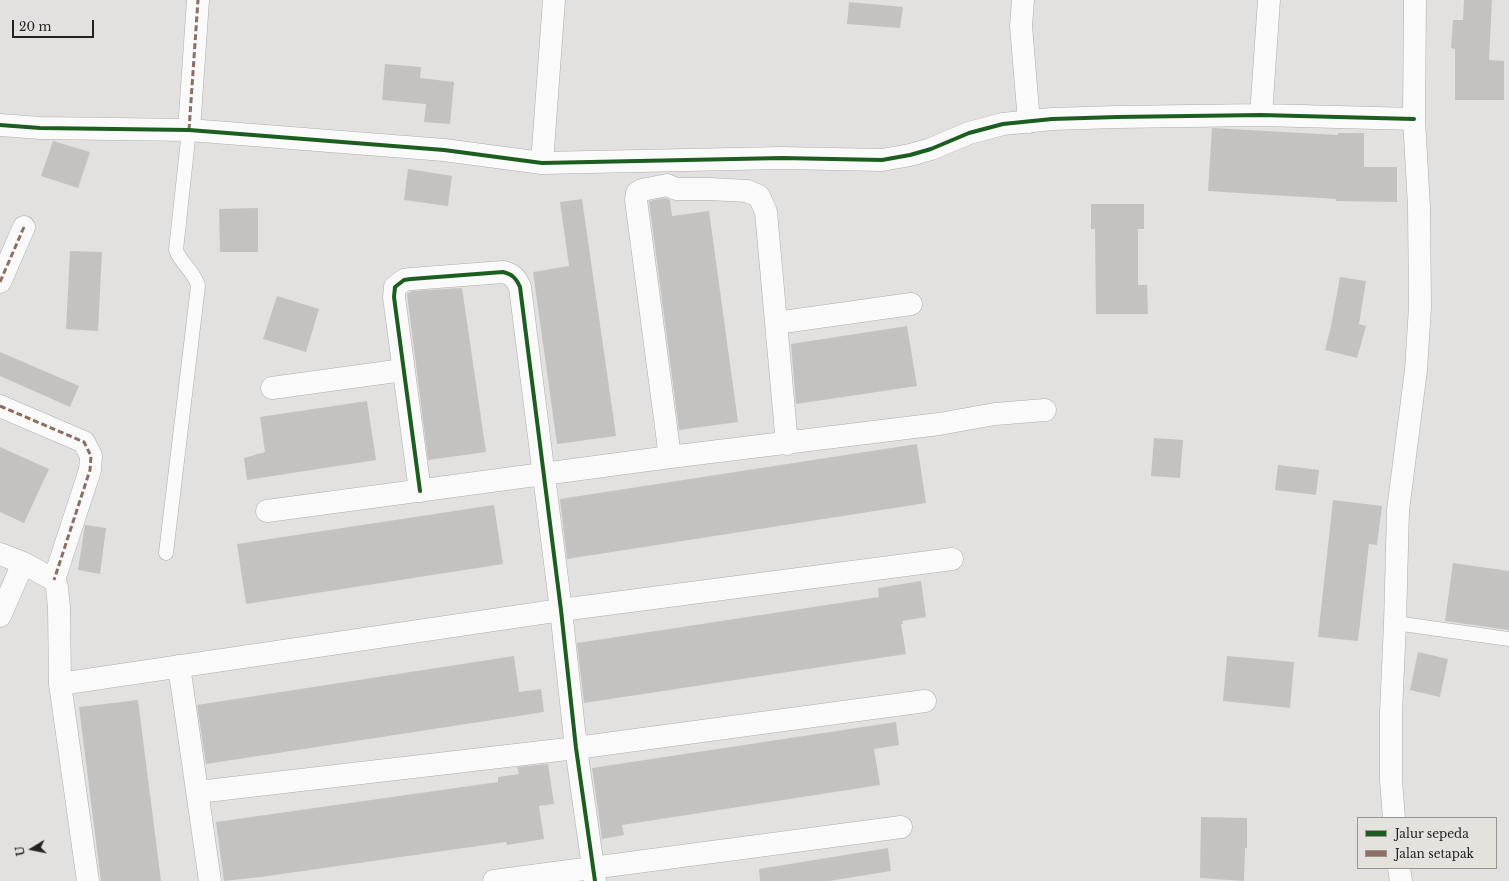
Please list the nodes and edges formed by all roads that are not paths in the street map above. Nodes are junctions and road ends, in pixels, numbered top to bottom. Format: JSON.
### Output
{"nodes":[{"id":1,"x":198,"y":0,"type":"edge"},
{"id":2,"x":554,"y":0,"type":"edge"},
{"id":3,"x":1023,"y":0,"type":"edge"},
{"id":4,"x":1269,"y":0,"type":"edge"},
{"id":5,"x":1415,"y":0,"type":"edge"},
{"id":6,"x":1261,"y":115,"type":"junction"},
{"id":7,"x":1414,"y":118,"type":"junction"},
{"id":8,"x":1029,"y":122,"type":"junction"},
{"id":9,"x":0,"y":125,"type":"edge"},
{"id":10,"x":188,"y":130,"type":"junction"},
{"id":11,"x":542,"y":163,"type":"junction"},
{"id":12,"x":24,"y":227,"type":"dead end"},
{"id":13,"x":0,"y":282,"type":"edge"},
{"id":14,"x":911,"y":304,"type":"dead end"},
{"id":15,"x":776,"y":323,"type":"junction"},
{"id":16,"x":403,"y":370,"type":"junction"},
{"id":17,"x":272,"y":388,"type":"dead end"},
{"id":18,"x":0,"y":406,"type":"edge"},
{"id":19,"x":1045,"y":410,"type":"dead end"},
{"id":20,"x":787,"y":444,"type":"junction"},
{"id":21,"x":670,"y":457,"type":"junction"},
{"id":22,"x":543,"y":475,"type":"junction"},
{"id":23,"x":420,"y":491,"type":"junction"},
{"id":24,"x":267,"y":511,"type":"dead end"},
{"id":25,"x":166,"y":553,"type":"dead end"},
{"id":26,"x":0,"y":554,"type":"edge"},
{"id":27,"x":952,"y":559,"type":"dead end"},
{"id":28,"x":23,"y":562,"type":"junction"},
{"id":29,"x":54,"y":580,"type":"junction"},
{"id":30,"x":561,"y":610,"type":"junction"},
{"id":31,"x":0,"y":616,"type":"edge"},
{"id":32,"x":1395,"y":623,"type":"junction"},
{"id":33,"x":1509,"y":639,"type":"edge"},
{"id":34,"x":179,"y":666,"type":"junction"},
{"id":35,"x":60,"y":684,"type":"junction"},
{"id":36,"x":925,"y":701,"type":"dead end"},
{"id":37,"x":576,"y":748,"type":"junction"},
{"id":38,"x":198,"y":792,"type":"junction"},
{"id":39,"x":1394,"y":817,"type":"edge"},
{"id":40,"x":901,"y":827,"type":"dead end"},
{"id":41,"x":1399,"y":869,"type":"edge"},
{"id":42,"x":594,"y":875,"type":"edge"},
{"id":43,"x":88,"y":881,"type":"edge"},
{"id":44,"x":210,"y":881,"type":"edge"},
{"id":45,"x":494,"y":881,"type":"edge"},
{"id":46,"x":1401,"y":881,"type":"edge"}],
"edges":[{"from":1,"to":10,"type":"street"},
{"from":2,"to":11,"type":"street"},
{"from":3,"to":8,"type":"street"},
{"from":4,"to":6,"type":"street"},
{"from":5,"to":7,"type":"street"},
{"from":6,"to":7,"type":"street"},
{"from":6,"to":8,"type":"street"},
{"from":7,"to":32,"type":"street"},
{"from":8,"to":11,"type":"street"},
{"from":9,"to":10,"type":"street"},
{"from":10,"to":11,"type":"street"},
{"from":10,"to":25,"type":"lane"},
{"from":12,"to":13,"type":"street"},
{"from":14,"to":15,"type":"street"},
{"from":15,"to":20,"type":"street"},
{"from":15,"to":21,"type":"street"},
{"from":16,"to":17,"type":"street"},
{"from":16,"to":22,"type":"street"},
{"from":16,"to":23,"type":"street"},
{"from":18,"to":29,"type":"street"},
{"from":19,"to":20,"type":"street"},
{"from":20,"to":21,"type":"street"},
{"from":21,"to":22,"type":"street"},
{"from":22,"to":23,"type":"street"},
{"from":22,"to":30,"type":"street"},
{"from":23,"to":24,"type":"street"},
{"from":26,"to":28,"type":"street"},
{"from":27,"to":30,"type":"street"},
{"from":28,"to":29,"type":"street"},
{"from":28,"to":31,"type":"street"},
{"from":29,"to":35,"type":"street"},
{"from":30,"to":34,"type":"street"},
{"from":30,"to":37,"type":"street"},
{"from":32,"to":33,"type":"lane"},
{"from":32,"to":39,"type":"street"},
{"from":34,"to":35,"type":"street"},
{"from":34,"to":38,"type":"street"},
{"from":35,"to":43,"type":"street"},
{"from":36,"to":37,"type":"street"},
{"from":37,"to":38,"type":"street"},
{"from":37,"to":42,"type":"street"},
{"from":38,"to":44,"type":"street"},
{"from":40,"to":42,"type":"street"},
{"from":41,"to":46,"type":"street"},
{"from":42,"to":45,"type":"street"}]}
